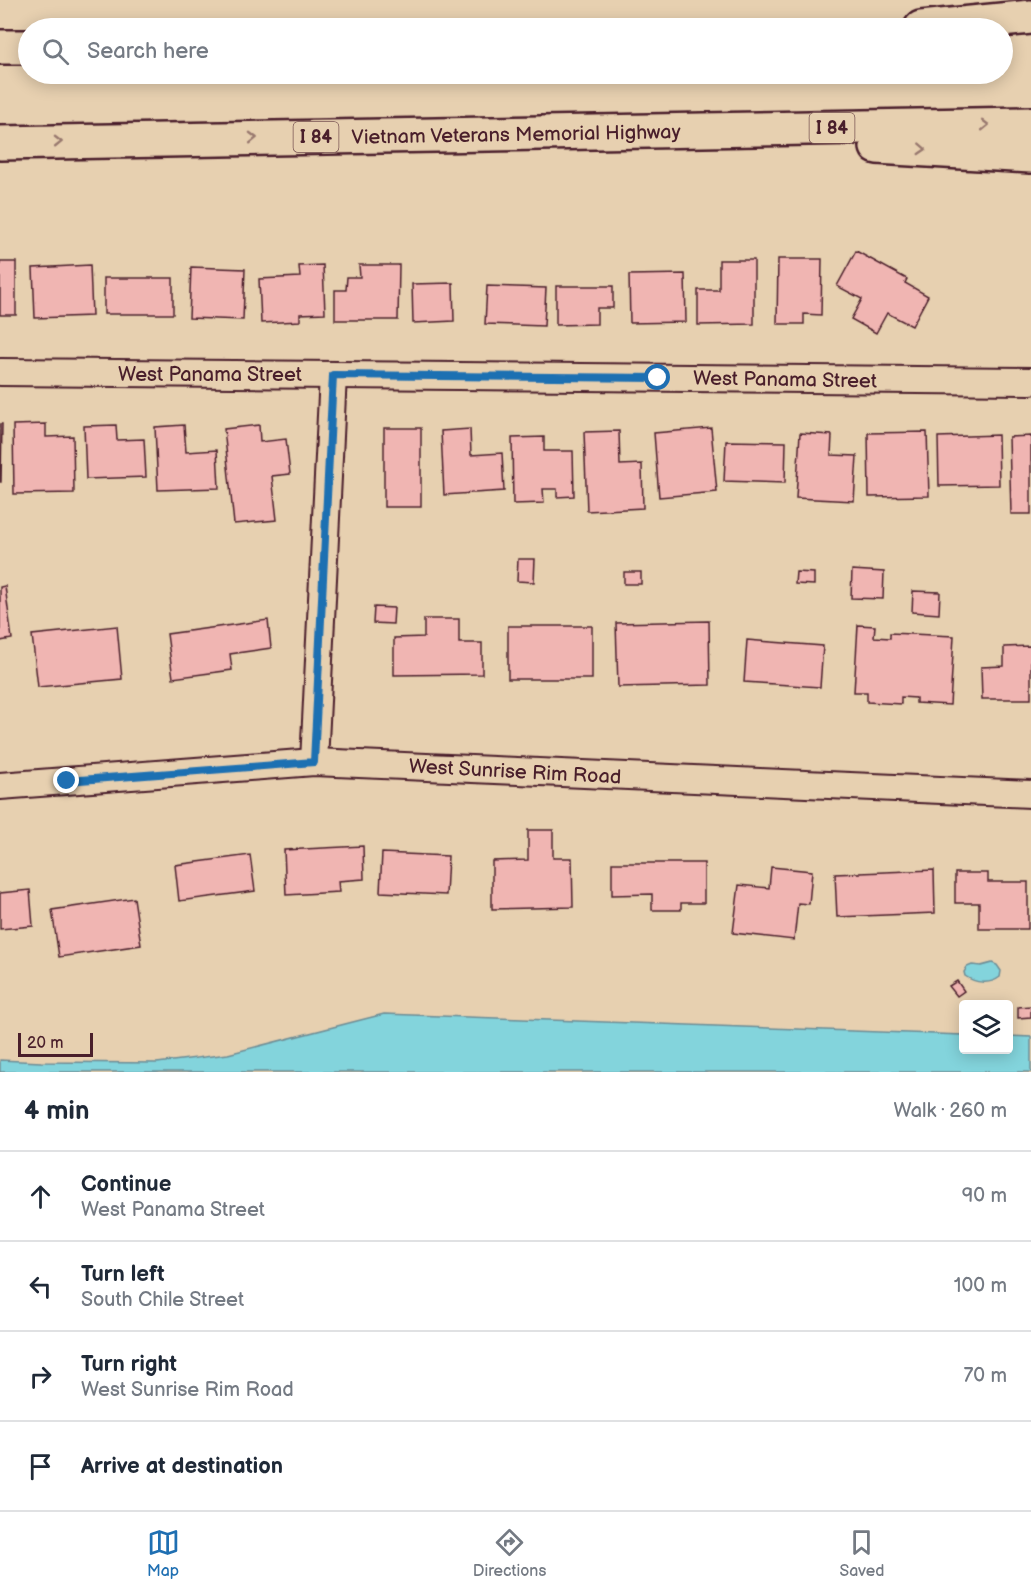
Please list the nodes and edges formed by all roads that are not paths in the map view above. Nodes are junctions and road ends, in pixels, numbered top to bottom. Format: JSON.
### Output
{"nodes":[{"id":1,"x":1031,"y":17,"type":"edge"},
{"id":2,"x":1013,"y":19,"type":"edge"},
{"id":3,"x":1031,"y":31,"type":"edge"},
{"id":4,"x":1013,"y":32,"type":"edge"},
{"id":5,"x":18,"y":46,"type":"edge"},
{"id":6,"x":0,"y":47,"type":"edge"},
{"id":7,"x":1031,"y":124,"type":"edge"},
{"id":8,"x":633,"y":132,"type":"junction"},
{"id":9,"x":0,"y":143,"type":"edge"},
{"id":10,"x":1031,"y":156,"type":"edge"},
{"id":11,"x":0,"y":372,"type":"edge"},
{"id":12,"x":333,"y":375,"type":"junction"},
{"id":13,"x":1031,"y":381,"type":"edge"},
{"id":14,"x":314,"y":762,"type":"junction"},
{"id":15,"x":0,"y":786,"type":"edge"},
{"id":16,"x":1031,"y":794,"type":"edge"}],
"edges":[{"from":1,"to":2,"type":"highway"},
{"from":3,"to":4,"type":"highway"},
{"from":5,"to":6,"type":"highway"},
{"from":8,"to":7,"type":"highway","name":"Vietnam Veterans Memorial Highway","number":"I 84","one_way":true},
{"from":9,"to":8,"type":"highway","name":"Vietnam Veterans Memorial Highway","number":"I 84","one_way":true},
{"from":8,"to":10,"type":"highway","one_way":true},
{"from":11,"to":12,"type":"street","name":"West Panama Street"},
{"from":12,"to":13,"type":"street","name":"West Panama Street"},
{"from":12,"to":14,"type":"street"},
{"from":14,"to":15,"type":"street","name":"West Sunrise Rim Road"},
{"from":14,"to":16,"type":"street","name":"West Sunrise Rim Road"}]}
